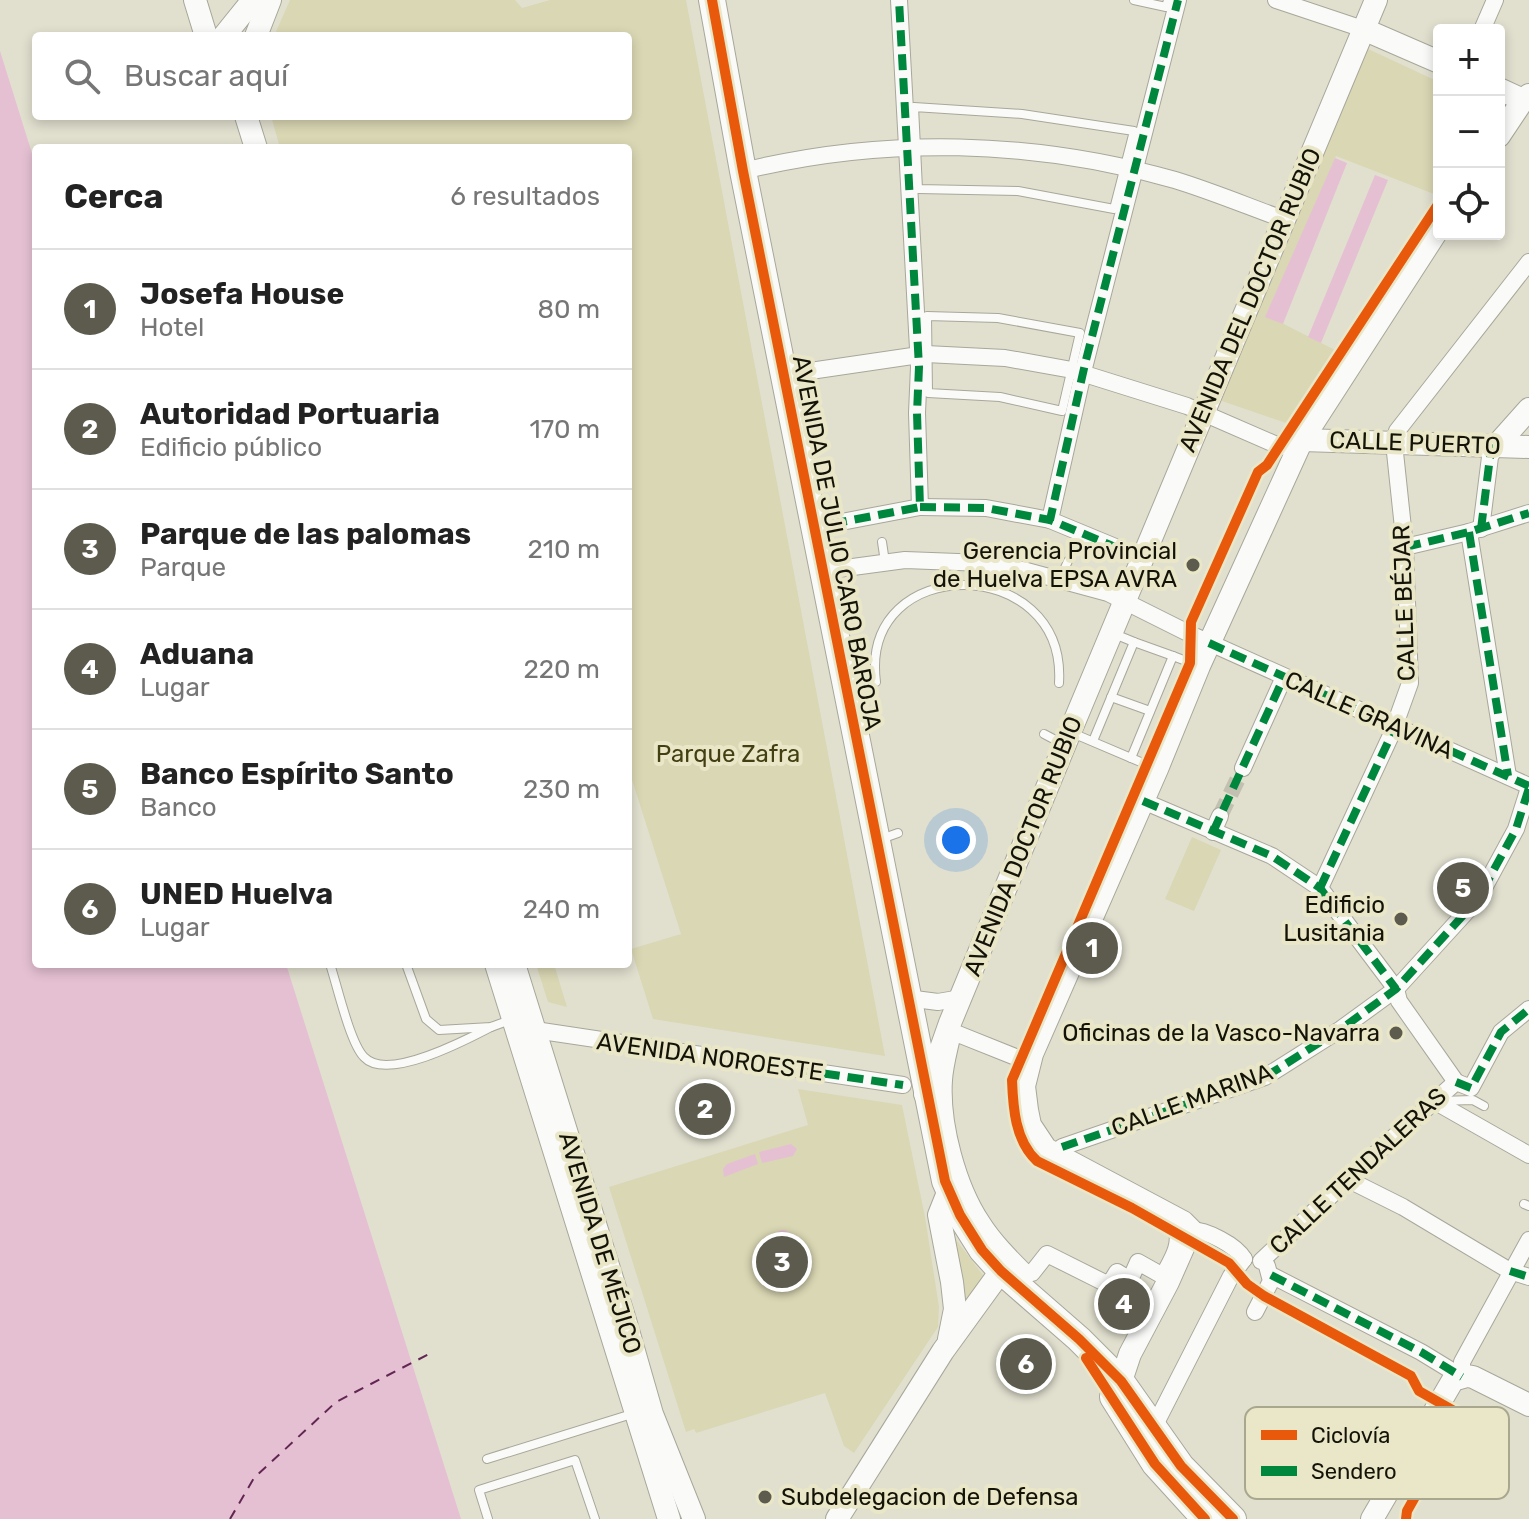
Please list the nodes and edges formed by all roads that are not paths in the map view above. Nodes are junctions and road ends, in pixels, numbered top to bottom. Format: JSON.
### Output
{"nodes":[{"id":1,"x":195,"y":0,"type":"edge"},
{"id":2,"x":209,"y":0,"type":"edge"},
{"id":3,"x":253,"y":0,"type":"edge"},
{"id":4,"x":270,"y":0,"type":"edge"},
{"id":5,"x":712,"y":0,"type":"edge"},
{"id":6,"x":899,"y":0,"type":"edge"},
{"id":7,"x":1134,"y":0,"type":"edge"},
{"id":8,"x":1168,"y":0,"type":"edge"},
{"id":9,"x":1178,"y":0,"type":"edge"},
{"id":10,"x":1276,"y":0,"type":"edge"},
{"id":11,"x":1376,"y":0,"type":"edge"},
{"id":12,"x":1495,"y":0,"type":"edge"},
{"id":13,"x":1485,"y":24,"type":"edge"},
{"id":14,"x":1363,"y":29,"type":"junction"},
{"id":15,"x":205,"y":32,"type":"edge"},
{"id":16,"x":221,"y":32,"type":"edge"},
{"id":17,"x":225,"y":32,"type":"edge"},
{"id":18,"x":258,"y":32,"type":"edge"},
{"id":19,"x":1433,"y":59,"type":"edge"},
{"id":20,"x":1505,"y":91,"type":"edge"},
{"id":21,"x":1526,"y":98,"type":"edge"},
{"id":22,"x":232,"y":120,"type":"edge"},
{"id":23,"x":247,"y":120,"type":"edge"},
{"id":24,"x":1505,"y":128,"type":"edge"},
{"id":25,"x":240,"y":144,"type":"edge"},
{"id":26,"x":255,"y":144,"type":"edge"},
{"id":27,"x":911,"y":146,"type":"junction"},
{"id":28,"x":1129,"y":168,"type":"junction"},
{"id":29,"x":743,"y":171,"type":"junction"},
{"id":30,"x":1283,"y":219,"type":"junction"},
{"id":31,"x":1433,"y":237,"type":"edge"},
{"id":32,"x":1529,"y":262,"type":"edge"},
{"id":33,"x":922,"y":354,"type":"junction"},
{"id":34,"x":1077,"y":372,"type":"junction"},
{"id":35,"x":783,"y":375,"type":"junction"},
{"id":36,"x":1529,"y":409,"type":"edge"},
{"id":37,"x":1203,"y":412,"type":"junction"},
{"id":38,"x":1394,"y":443,"type":"junction"},
{"id":39,"x":1300,"y":444,"type":"junction"},
{"id":40,"x":1496,"y":446,"type":"junction"},
{"id":41,"x":1529,"y":447,"type":"edge"},
{"id":42,"x":920,"y":507,"type":"junction"},
{"id":43,"x":1529,"y":513,"type":"edge"},
{"id":44,"x":1050,"y":520,"type":"junction"},
{"id":45,"x":831,"y":524,"type":"dead end"},
{"id":46,"x":1475,"y":530,"type":"junction"},
{"id":47,"x":882,"y":542,"type":"dead end"},
{"id":48,"x":1405,"y":547,"type":"junction"},
{"id":49,"x":1142,"y":558,"type":"junction"},
{"id":50,"x":1068,"y":561,"type":"dead end"},
{"id":51,"x":885,"y":563,"type":"junction"},
{"id":52,"x":823,"y":571,"type":"junction"},
{"id":53,"x":1060,"y":579,"type":"junction"},
{"id":54,"x":1124,"y":600,"type":"junction"},
{"id":55,"x":1111,"y":632,"type":"junction"},
{"id":56,"x":1134,"y":642,"type":"junction"},
{"id":57,"x":1209,"y":643,"type":"junction"},
{"id":58,"x":1173,"y":656,"type":"junction"},
{"id":59,"x":1199,"y":666,"type":"junction"},
{"id":60,"x":1284,"y":677,"type":"junction"},
{"id":61,"x":876,"y":682,"type":"dead end"},
{"id":62,"x":1059,"y":683,"type":"dead end"},
{"id":63,"x":1111,"y":697,"type":"junction"},
{"id":64,"x":1150,"y":711,"type":"junction"},
{"id":65,"x":1395,"y":727,"type":"junction"},
{"id":66,"x":1044,"y":734,"type":"dead end"},
{"id":67,"x":1068,"y":739,"type":"junction"},
{"id":68,"x":1093,"y":741,"type":"junction"},
{"id":69,"x":1131,"y":758,"type":"junction"},
{"id":70,"x":1243,"y":768,"type":"tunnel mouth"},
{"id":71,"x":1157,"y":769,"type":"junction"},
{"id":72,"x":1508,"y":776,"type":"junction"},
{"id":73,"x":1529,"y":787,"type":"edge"},
{"id":74,"x":1143,"y":801,"type":"junction"},
{"id":75,"x":1320,"y":888,"type":"junction"},
{"id":76,"x":331,"y":968,"type":"edge"},
{"id":77,"x":407,"y":968,"type":"edge"},
{"id":78,"x":498,"y":968,"type":"edge"},
{"id":79,"x":514,"y":968,"type":"edge"},
{"id":80,"x":1396,"y":989,"type":"junction"},
{"id":81,"x":907,"y":998,"type":"junction"},
{"id":82,"x":961,"y":998,"type":"junction"},
{"id":83,"x":1529,"y":1009,"type":"edge"},
{"id":84,"x":491,"y":1027,"type":"junction"},
{"id":85,"x":522,"y":1028,"type":"junction"},
{"id":86,"x":1023,"y":1060,"type":"joint"},
{"id":87,"x":1456,"y":1082,"type":"junction"},
{"id":88,"x":914,"y":1089,"type":"junction"},
{"id":89,"x":1434,"y":1101,"type":"junction"},
{"id":90,"x":1484,"y":1106,"type":"dead end"},
{"id":91,"x":1062,"y":1147,"type":"dead end"},
{"id":92,"x":1529,"y":1155,"type":"edge"},
{"id":93,"x":1349,"y":1180,"type":"junction"},
{"id":94,"x":949,"y":1190,"type":"junction"},
{"id":95,"x":1191,"y":1230,"type":"junction"},
{"id":96,"x":1529,"y":1240,"type":"edge"},
{"id":97,"x":1244,"y":1259,"type":"junction"},
{"id":98,"x":1266,"y":1268,"type":"junction"},
{"id":99,"x":1001,"y":1271,"type":"junction"},
{"id":100,"x":1510,"y":1271,"type":"junction"},
{"id":101,"x":1529,"y":1277,"type":"edge"},
{"id":102,"x":1255,"y":1312,"type":"dead end"},
{"id":103,"x":943,"y":1351,"type":"junction"},
{"id":104,"x":1462,"y":1377,"type":"junction"},
{"id":105,"x":1110,"y":1378,"type":"junction"},
{"id":106,"x":1529,"y":1405,"type":"edge"},
{"id":107,"x":1437,"y":1407,"type":"edge"},
{"id":108,"x":636,"y":1413,"type":"junction"},
{"id":109,"x":1153,"y":1426,"type":"junction"},
{"id":110,"x":487,"y":1459,"type":"dead end"},
{"id":111,"x":1384,"y":1499,"type":"edge"},
{"id":112,"x":488,"y":1519,"type":"edge"},
{"id":113,"x":595,"y":1519,"type":"edge"},
{"id":114,"x":669,"y":1519,"type":"edge"},
{"id":115,"x":694,"y":1519,"type":"edge"},
{"id":116,"x":837,"y":1519,"type":"edge"},
{"id":117,"x":1205,"y":1519,"type":"edge"},
{"id":118,"x":1233,"y":1519,"type":"edge"},
{"id":119,"x":1372,"y":1519,"type":"edge"}],
"edges":[{"from":1,"to":15,"type":"main road"},
{"from":2,"to":16,"type":"main road"},
{"from":3,"to":17,"type":"main road"},
{"from":4,"to":18,"type":"main road"},
{"from":5,"to":29,"type":"main road","name":"AVENIDA DE JULIO CARO BAROJA"},
{"from":6,"to":27,"type":"street"},
{"from":7,"to":8,"type":"lane"},
{"from":9,"to":28,"type":"street"},
{"from":10,"to":14,"type":"street"},
{"from":11,"to":14,"type":"main road","name":"AVENIDA DEL DOCTOR RUBIO"},
{"from":12,"to":13,"type":"street"},
{"from":14,"to":19,"type":"main road"},
{"from":14,"to":30,"type":"main road","name":"AVENIDA DEL DOCTOR RUBIO"},
{"from":20,"to":21,"type":"main road"},
{"from":21,"to":24,"type":"main road"},
{"from":22,"to":25,"type":"main road"},
{"from":23,"to":26,"type":"main road"},
{"from":27,"to":28,"type":"street"},
{"from":27,"to":28,"type":"lane"},
{"from":27,"to":28,"type":"lane"},
{"from":27,"to":29,"type":"street"},
{"from":27,"to":33,"type":"street"},
{"from":28,"to":30,"type":"street"},
{"from":28,"to":34,"type":"street"},
{"from":29,"to":35,"type":"main road","name":"AVENIDA DE JULIO CARO BAROJA"},
{"from":30,"to":37,"type":"main road","name":"AVENIDA DEL DOCTOR RUBIO"},
{"from":31,"to":39,"type":"main road"},
{"from":32,"to":38,"type":"street"},
{"from":33,"to":34,"type":"street"},
{"from":33,"to":34,"type":"lane"},
{"from":33,"to":34,"type":"lane"},
{"from":33,"to":35,"type":"street"},
{"from":33,"to":42,"type":"street"},
{"from":34,"to":37,"type":"street"},
{"from":34,"to":44,"type":"street"},
{"from":35,"to":52,"type":"main road","name":"AVENIDA DE JULIO CARO BAROJA"},
{"from":36,"to":40,"type":"main road"},
{"from":37,"to":39,"type":"street"},
{"from":37,"to":49,"type":"main road","name":"AVENIDA DEL DOCTOR RUBIO"},
{"from":38,"to":39,"type":"main road","name":"CALLE PUERTO"},
{"from":38,"to":40,"type":"main road","name":"CALLE PUERTO"},
{"from":38,"to":48,"type":"street","name":"CALLE BÉJAR"},
{"from":39,"to":57,"type":"main road"},
{"from":40,"to":41,"type":"main road","name":"CALLE PUERTO"},
{"from":40,"to":46,"type":"street"},
{"from":42,"to":44,"type":"street"},
{"from":42,"to":45,"type":"street"},
{"from":43,"to":46,"type":"street"},
{"from":44,"to":49,"type":"street"},
{"from":46,"to":48,"type":"street"},
{"from":46,"to":72,"type":"street"},
{"from":47,"to":51,"type":"lane"},
{"from":48,"to":65,"type":"street","name":"CALLE BÉJAR"},
{"from":49,"to":54,"type":"main road","name":"AVENIDA DEL DOCTOR RUBIO"},
{"from":50,"to":53,"type":"lane"},
{"from":51,"to":52,"type":"street","name":"CALLE GRAVINA"},
{"from":51,"to":53,"type":"street","name":"CALLE GRAVINA"},
{"from":52,"to":81,"type":"main road","name":"AVENIDA DE JULIO CARO BAROJA"},
{"from":53,"to":54,"type":"street","name":"CALLE GRAVINA"},
{"from":54,"to":55,"type":"main road","name":"AVENIDA DOCTOR RUBIO"},
{"from":54,"to":57,"type":"street","name":"CALLE GRAVINA"},
{"from":55,"to":56,"type":"lane"},
{"from":55,"to":67,"type":"main road","name":"AVENIDA DOCTOR RUBIO"},
{"from":56,"to":58,"type":"lane"},
{"from":56,"to":63,"type":"lane"},
{"from":57,"to":59,"type":"main road"},
{"from":57,"to":60,"type":"street","name":"CALLE GRAVINA"},
{"from":58,"to":59,"type":"lane"},
{"from":58,"to":64,"type":"lane"},
{"from":59,"to":71,"type":"main road"},
{"from":60,"to":65,"type":"street","name":"CALLE GRAVINA"},
{"from":60,"to":70,"type":"street"},
{"from":61,"to":62,"type":"lane"},
{"from":63,"to":64,"type":"lane"},
{"from":63,"to":68,"type":"lane"},
{"from":64,"to":69,"type":"lane"},
{"from":65,"to":72,"type":"street","name":"CALLE GRAVINA"},
{"from":65,"to":75,"type":"street","name":"CALLE BÉJAR"},
{"from":66,"to":67,"type":"lane"},
{"from":67,"to":68,"type":"lane"},
{"from":67,"to":82,"type":"main road","name":"AVENIDA DOCTOR RUBIO"},
{"from":68,"to":69,"type":"lane"},
{"from":69,"to":71,"type":"lane"},
{"from":71,"to":74,"type":"main road"},
{"from":72,"to":73,"type":"street","name":"CALLE GRAVINA"},
{"from":73,"to":80,"type":"street","name":"CALLE MARINA"},
{"from":74,"to":75,"type":"street"},
{"from":74,"to":95,"type":"main road"},
{"from":75,"to":80,"type":"street"},
{"from":76,"to":84,"type":"lane"},
{"from":77,"to":84,"type":"lane"},
{"from":78,"to":85,"type":"main road","name":"AVENIDA DE MÉJICO"},
{"from":79,"to":85,"type":"main road","name":"AVENIDA DE MÉJICO"},
{"from":80,"to":87,"type":"street"},
{"from":80,"to":91,"type":"street","name":"CALLE MARINA"},
{"from":81,"to":82,"type":"street"},
{"from":81,"to":88,"type":"main road","name":"AVENIDA DE JULIO CARO BAROJA"},
{"from":82,"to":88,"type":"main road","name":"AVENIDA DOCTOR RUBIO"},
{"from":83,"to":87,"type":"street","name":"CALLE TENDALERAS"},
{"from":84,"to":85,"type":"lane"},
{"from":85,"to":88,"type":"street","name":"AVENIDA NOROESTE"},
{"from":85,"to":108,"type":"main road","name":"AVENIDA DE MÉJICO"},
{"from":85,"to":115,"type":"main road","name":"AVENIDA DE MÉJICO"},
{"from":86,"to":86,"type":"street"},
{"from":87,"to":89,"type":"street","name":"CALLE TENDALERAS"},
{"from":88,"to":94,"type":"main road","name":"AVENIDA DE JULIO CARO BAROJA"},
{"from":89,"to":90,"type":"lane"},
{"from":89,"to":92,"type":"street"},
{"from":89,"to":93,"type":"street","name":"CALLE TENDALERAS"},
{"from":93,"to":98,"type":"street","name":"CALLE TENDALERAS"},
{"from":93,"to":100,"type":"street"},
{"from":94,"to":99,"type":"main road","name":"AVENIDA DE JULIO CARO BAROJA"},
{"from":94,"to":103,"type":"main road"},
{"from":95,"to":97,"type":"street"},
{"from":95,"to":105,"type":"main road"},
{"from":96,"to":100,"type":"street"},
{"from":97,"to":98,"type":"street"},
{"from":97,"to":109,"type":"street"},
{"from":98,"to":102,"type":"street"},
{"from":98,"to":104,"type":"street"},
{"from":99,"to":103,"type":"main road"},
{"from":99,"to":105,"type":"main road","name":"AVENIDA DE JULIO CARO BAROJA"},
{"from":100,"to":101,"type":"street"},
{"from":100,"to":104,"type":"street"},
{"from":103,"to":116,"type":"main road"},
{"from":104,"to":106,"type":"main road"},
{"from":104,"to":107,"type":"main road"},
{"from":105,"to":109,"type":"main road"},
{"from":105,"to":117,"type":"main road"},
{"from":108,"to":110,"type":"lane"},
{"from":108,"to":114,"type":"main road","name":"AVENIDA DE MÉJICO"},
{"from":109,"to":118,"type":"main road"},
{"from":111,"to":119,"type":"main road"},
{"from":112,"to":113,"type":"lane"}]}
